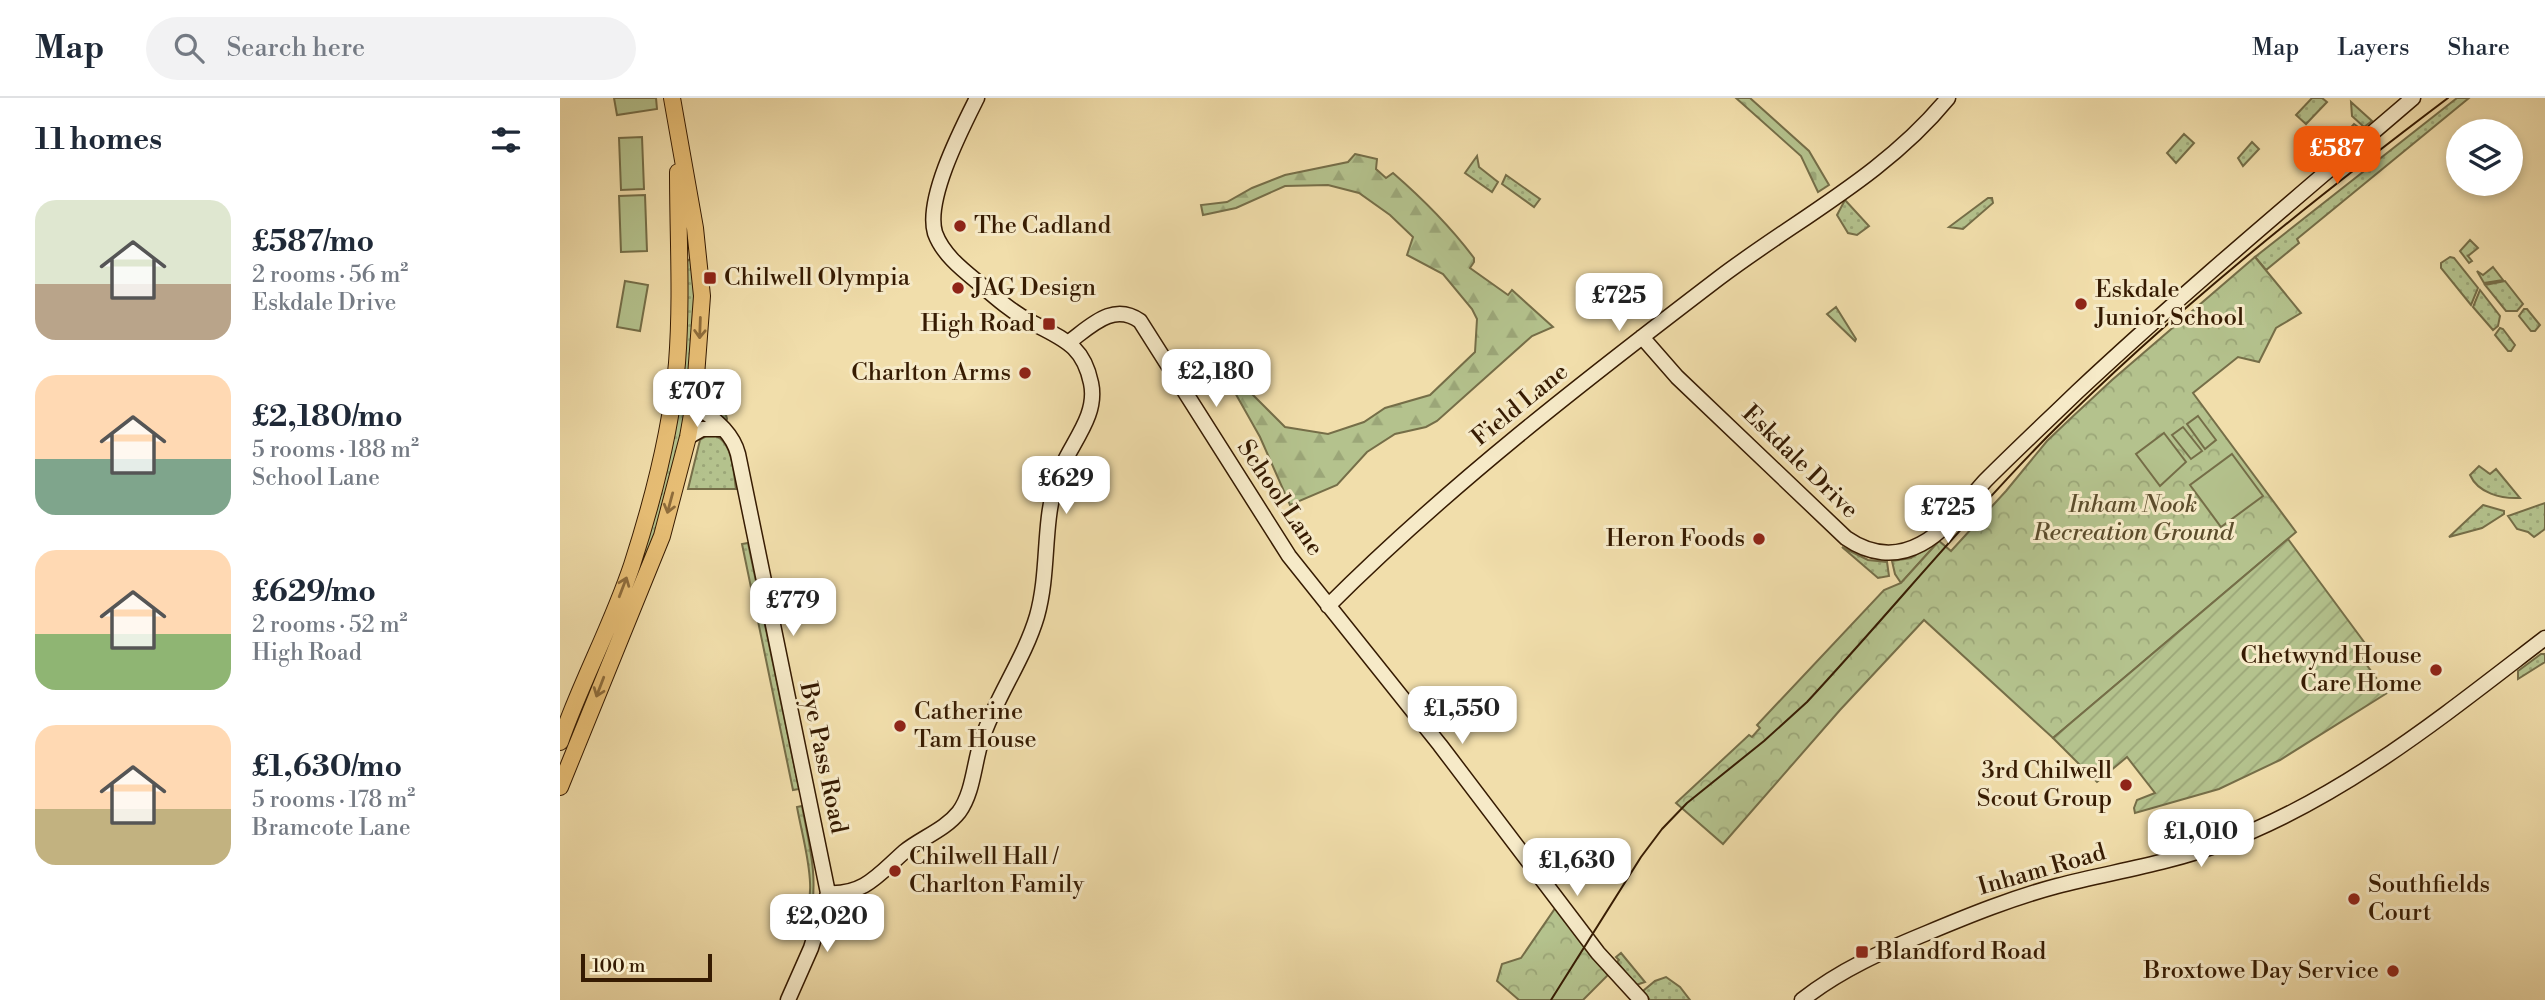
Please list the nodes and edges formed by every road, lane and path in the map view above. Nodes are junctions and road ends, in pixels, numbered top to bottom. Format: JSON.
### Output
{"nodes":[{"id":1,"x":672,"y":98,"type":"edge"},
{"id":2,"x":977,"y":98,"type":"edge"},
{"id":3,"x":1948,"y":98,"type":"edge"},
{"id":4,"x":2413,"y":98,"type":"edge"},
{"id":5,"x":678,"y":134,"type":"junction"},
{"id":6,"x":1642,"y":337,"type":"junction"},
{"id":7,"x":1069,"y":342,"type":"junction"},
{"id":8,"x":694,"y":403,"type":"junction"},
{"id":9,"x":723,"y":429,"type":"junction"},
{"id":10,"x":688,"y":437,"type":"junction"},
{"id":11,"x":1328,"y":606,"type":"junction"},
{"id":12,"x":2545,"y":638,"type":"edge"},
{"id":13,"x":560,"y":742,"type":"edge"},
{"id":14,"x":560,"y":787,"type":"edge"},
{"id":15,"x":828,"y":893,"type":"junction"},
{"id":16,"x":788,"y":1000,"type":"edge"},
{"id":17,"x":1641,"y":1000,"type":"edge"},
{"id":18,"x":1802,"y":1000,"type":"edge"}],
"edges":[{"from":1,"to":5,"type":"main road"},
{"from":2,"to":7,"type":"street"},
{"from":3,"to":6,"type":"street","name":"Field Lane"},
{"from":4,"to":6,"type":"street","name":"Eskdale Drive"},
{"from":5,"to":8,"type":"main road","one_way":true},
{"from":13,"to":5,"type":"main road","one_way":true},
{"from":6,"to":11,"type":"street","name":"Field Lane"},
{"from":7,"to":11,"type":"street","name":"School Lane"},
{"from":7,"to":15,"type":"street"},
{"from":8,"to":9,"type":"street","name":"Bye Pass Road"},
{"from":8,"to":10,"type":"main road"},
{"from":9,"to":10,"type":"street"},
{"from":9,"to":15,"type":"street","name":"Bye Pass Road"},
{"from":10,"to":14,"type":"main road","one_way":true},
{"from":11,"to":17,"type":"street","name":"School Lane"},
{"from":12,"to":18,"type":"street","name":"Inham Road"},
{"from":15,"to":16,"type":"street"}]}
